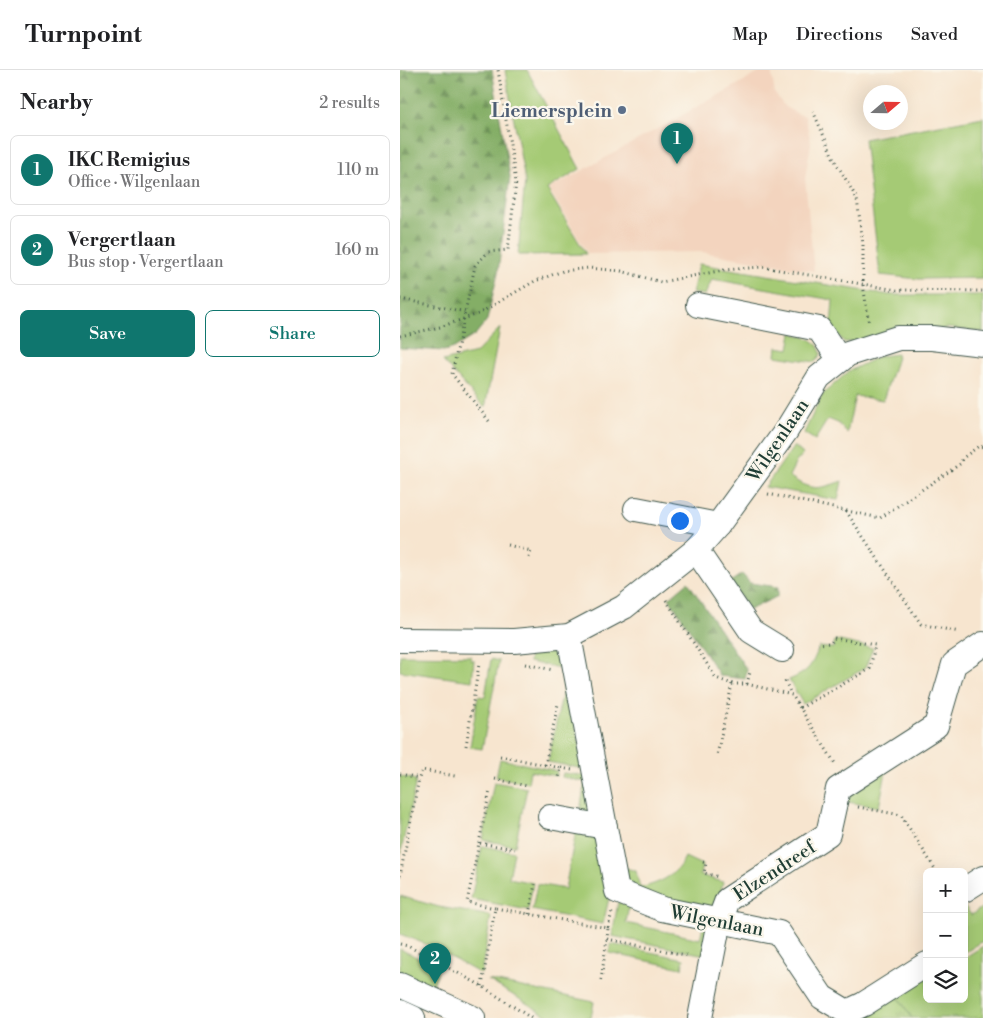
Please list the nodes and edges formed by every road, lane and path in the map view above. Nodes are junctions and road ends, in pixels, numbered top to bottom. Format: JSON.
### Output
{"nodes":[{"id":1,"x":498,"y":70,"type":"edge"},
{"id":2,"x":814,"y":111,"type":"dead end"},
{"id":3,"x":400,"y":299,"type":"edge"},
{"id":4,"x":698,"y":305,"type":"dead end"},
{"id":5,"x":466,"y":312,"type":"junction"},
{"id":6,"x":983,"y":344,"type":"edge"},
{"id":7,"x":872,"y":346,"type":"junction"},
{"id":8,"x":840,"y":360,"type":"junction"},
{"id":9,"x":489,"y":421,"type":"dead end"},
{"id":10,"x":983,"y":447,"type":"edge"},
{"id":11,"x":744,"y":488,"type":"junction"},
{"id":12,"x":636,"y":509,"type":"dead end"},
{"id":13,"x":846,"y":510,"type":"junction"},
{"id":14,"x":718,"y":525,"type":"junction"},
{"id":15,"x":508,"y":545,"type":"dead end"},
{"id":16,"x":696,"y":550,"type":"junction"},
{"id":17,"x":530,"y":558,"type":"dead end"},
{"id":18,"x":656,"y":584,"type":"junction"},
{"id":19,"x":569,"y":636,"type":"junction"},
{"id":20,"x":974,"y":639,"type":"edge"},
{"id":21,"x":400,"y":640,"type":"edge"},
{"id":22,"x":818,"y":644,"type":"dead end"},
{"id":23,"x":782,"y":650,"type":"dead end"},
{"id":24,"x":480,"y":658,"type":"dead end"},
{"id":25,"x":518,"y":663,"type":"dead end"},
{"id":26,"x":555,"y":671,"type":"dead end"},
{"id":27,"x":750,"y":672,"type":"dead end"},
{"id":28,"x":785,"y":680,"type":"dead end"},
{"id":29,"x":732,"y":684,"type":"junction"},
{"id":30,"x":747,"y":684,"type":"junction"},
{"id":31,"x":792,"y":695,"type":"junction"},
{"id":32,"x":558,"y":700,"type":"dead end"},
{"id":33,"x":800,"y":708,"type":"junction"},
{"id":34,"x":466,"y":746,"type":"dead end"},
{"id":35,"x":717,"y":755,"type":"dead end"},
{"id":36,"x":500,"y":756,"type":"dead end"},
{"id":37,"x":545,"y":765,"type":"junction"},
{"id":38,"x":400,"y":774,"type":"edge"},
{"id":39,"x":455,"y":776,"type":"dead end"},
{"id":40,"x":559,"y":777,"type":"dead end"},
{"id":41,"x":420,"y":778,"type":"junction"},
{"id":42,"x":495,"y":779,"type":"dead end"},
{"id":43,"x":527,"y":786,"type":"dead end"},
{"id":44,"x":490,"y":790,"type":"dead end"},
{"id":45,"x":841,"y":793,"type":"junction"},
{"id":46,"x":550,"y":817,"type":"dead end"},
{"id":47,"x":605,"y":827,"type":"junction"},
{"id":48,"x":479,"y":843,"type":"junction"},
{"id":49,"x":515,"y":850,"type":"dead end"},
{"id":50,"x":934,"y":868,"type":"edge"},
{"id":51,"x":400,"y":876,"type":"edge"},
{"id":52,"x":983,"y":878,"type":"edge"},
{"id":53,"x":535,"y":884,"type":"dead end"},
{"id":54,"x":968,"y":887,"type":"edge"},
{"id":55,"x":495,"y":908,"type":"junction"},
{"id":56,"x":529,"y":914,"type":"junction"},
{"id":57,"x":719,"y":921,"type":"junction"},
{"id":58,"x":608,"y":939,"type":"junction"},
{"id":59,"x":400,"y":944,"type":"edge"},
{"id":60,"x":711,"y":960,"type":"junction"},
{"id":61,"x":923,"y":967,"type":"edge"},
{"id":62,"x":601,"y":980,"type":"dead end"},
{"id":63,"x":400,"y":985,"type":"edge"},
{"id":64,"x":482,"y":986,"type":"junction"},
{"id":65,"x":400,"y":1012,"type":"edge"},
{"id":66,"x":847,"y":1015,"type":"edge"},
{"id":67,"x":413,"y":1018,"type":"edge"},
{"id":68,"x":473,"y":1018,"type":"edge"},
{"id":69,"x":531,"y":1018,"type":"edge"},
{"id":70,"x":700,"y":1018,"type":"edge"}],
"edges":[{"from":1,"to":5,"type":"path"},
{"from":2,"to":7,"type":"path"},
{"from":3,"to":5,"type":"path"},
{"from":4,"to":8,"type":"street"},
{"from":5,"to":9,"type":"path"},
{"from":6,"to":7,"type":"street","name":"Wilgenlaan"},
{"from":7,"to":8,"type":"street","name":"Wilgenlaan"},
{"from":8,"to":11,"type":"street","name":"Wilgenlaan"},
{"from":10,"to":13,"type":"path"},
{"from":11,"to":13,"type":"path"},
{"from":11,"to":14,"type":"street","name":"Wilgenlaan"},
{"from":12,"to":14,"type":"street"},
{"from":13,"to":20,"type":"path"},
{"from":14,"to":16,"type":"street","name":"Wilgenlaan"},
{"from":15,"to":17,"type":"path"},
{"from":16,"to":18,"type":"street","name":"Wilgenlaan"},
{"from":16,"to":23,"type":"street"},
{"from":18,"to":19,"type":"street","name":"Wilgenlaan"},
{"from":18,"to":29,"type":"path"},
{"from":19,"to":21,"type":"street","name":"Wilgenlaan"},
{"from":19,"to":47,"type":"street","name":"Wilgenlaan"},
{"from":20,"to":45,"type":"street"},
{"from":22,"to":33,"type":"path"},
{"from":24,"to":34,"type":"path"},
{"from":25,"to":26,"type":"path"},
{"from":27,"to":30,"type":"path"},
{"from":28,"to":31,"type":"path"},
{"from":29,"to":30,"type":"path"},
{"from":29,"to":35,"type":"path"},
{"from":30,"to":31,"type":"path"},
{"from":31,"to":33,"type":"path"},
{"from":32,"to":37,"type":"path"},
{"from":33,"to":45,"type":"path"},
{"from":36,"to":37,"type":"path"},
{"from":37,"to":40,"type":"path"},
{"from":38,"to":41,"type":"path"},
{"from":39,"to":41,"type":"path"},
{"from":41,"to":51,"type":"path"},
{"from":42,"to":43,"type":"path"},
{"from":44,"to":48,"type":"path"},
{"from":45,"to":50,"type":"path"},
{"from":45,"to":57,"type":"street","name":"Elzendreef"},
{"from":46,"to":47,"type":"street"},
{"from":47,"to":57,"type":"street","name":"Wilgenlaan"},
{"from":48,"to":49,"type":"path"},
{"from":48,"to":55,"type":"path"},
{"from":52,"to":54,"type":"street"},
{"from":53,"to":56,"type":"path"},
{"from":55,"to":56,"type":"path"},
{"from":55,"to":64,"type":"path"},
{"from":56,"to":58,"type":"path"},
{"from":57,"to":60,"type":"street","name":"Elzendreef"},
{"from":57,"to":66,"type":"street","name":"Wilgenlaan"},
{"from":58,"to":60,"type":"path"},
{"from":58,"to":62,"type":"path"},
{"from":59,"to":64,"type":"path"},
{"from":60,"to":70,"type":"street","name":"Elzendreef"},
{"from":61,"to":66,"type":"street","name":"Wilgenlaan"},
{"from":63,"to":68,"type":"street"},
{"from":64,"to":69,"type":"path"},
{"from":65,"to":67,"type":"street"}]}
